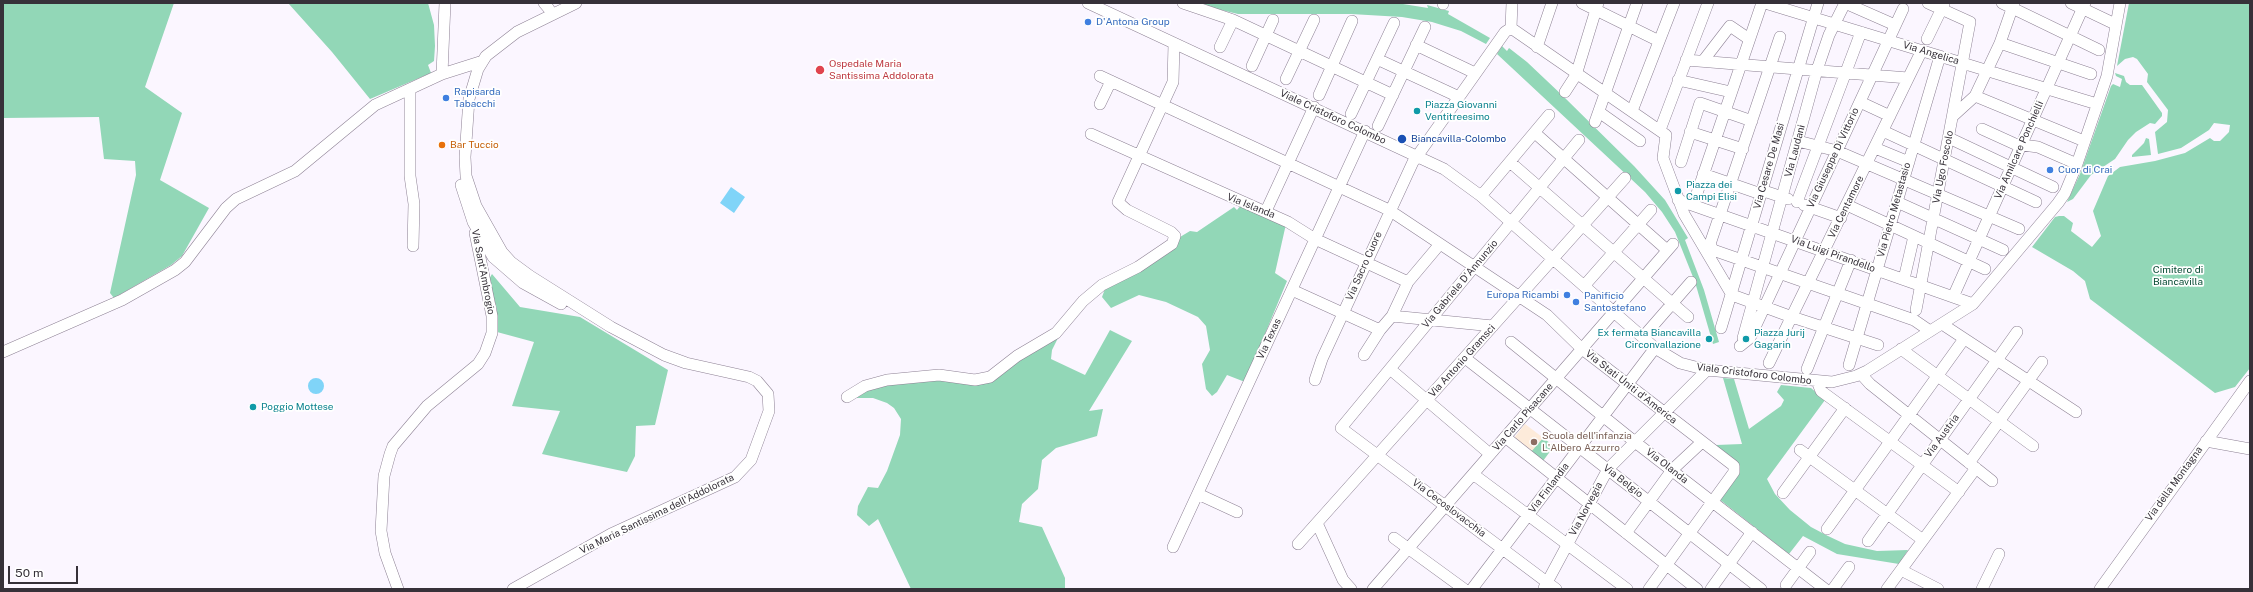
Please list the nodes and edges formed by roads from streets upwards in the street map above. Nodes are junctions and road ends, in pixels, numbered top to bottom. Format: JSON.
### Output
{"nodes":[{"id":1,"x":445,"y":3,"type":"edge"},
{"id":2,"x":562,"y":3,"type":"edge"},
{"id":3,"x":576,"y":3,"type":"edge"},
{"id":4,"x":1088,"y":3,"type":"edge"},
{"id":5,"x":1183,"y":3,"type":"edge"},
{"id":6,"x":1512,"y":3,"type":"edge"},
{"id":7,"x":1552,"y":3,"type":"edge"},
{"id":8,"x":1582,"y":3,"type":"edge"},
{"id":9,"x":1637,"y":3,"type":"edge"},
{"id":10,"x":1674,"y":3,"type":"edge"},
{"id":11,"x":1708,"y":3,"type":"edge"},
{"id":12,"x":1762,"y":3,"type":"edge"},
{"id":13,"x":1765,"y":3,"type":"edge"},
{"id":14,"x":1818,"y":3,"type":"edge"},
{"id":15,"x":1845,"y":3,"type":"edge"},
{"id":16,"x":1928,"y":3,"type":"edge"},
{"id":17,"x":2071,"y":3,"type":"edge"},
{"id":18,"x":2120,"y":3,"type":"edge"},
{"id":19,"x":2009,"y":5,"type":"edge"},
{"id":20,"x":547,"y":6,"type":"edge"},
{"id":21,"x":1597,"y":6,"type":"edge"},
{"id":22,"x":1943,"y":6,"type":"edge"},
{"id":23,"x":2084,"y":6,"type":"edge"},
{"id":24,"x":1903,"y":9,"type":"dead end"},
{"id":25,"x":1814,"y":18,"type":"junction"},
{"id":26,"x":1233,"y":20,"type":"junction"},
{"id":27,"x":1274,"y":20,"type":"dead end"},
{"id":28,"x":1314,"y":20,"type":"dead end"},
{"id":29,"x":1352,"y":21,"type":"dead end"},
{"id":30,"x":1394,"y":23,"type":"dead end"},
{"id":31,"x":1835,"y":24,"type":"junction"},
{"id":32,"x":2115,"y":24,"type":"junction"},
{"id":33,"x":1895,"y":25,"type":"junction"},
{"id":34,"x":1629,"y":26,"type":"junction"},
{"id":35,"x":1425,"y":27,"type":"dead end"},
{"id":36,"x":1511,"y":28,"type":"junction"},
{"id":37,"x":1861,"y":32,"type":"junction"},
{"id":38,"x":1266,"y":35,"type":"junction"},
{"id":39,"x":2070,"y":36,"type":"junction"},
{"id":40,"x":1780,"y":37,"type":"dead end"},
{"id":41,"x":1749,"y":39,"type":"junction"},
{"id":42,"x":1927,"y":39,"type":"dead end"},
{"id":43,"x":1888,"y":40,"type":"junction"},
{"id":44,"x":1659,"y":41,"type":"junction"},
{"id":45,"x":2000,"y":43,"type":"junction"},
{"id":46,"x":1174,"y":44,"type":"junction"},
{"id":47,"x":1416,"y":45,"type":"junction"},
{"id":48,"x":1537,"y":47,"type":"junction"},
{"id":49,"x":1220,"y":48,"type":"dead end"},
{"id":50,"x":1922,"y":50,"type":"junction"},
{"id":51,"x":2098,"y":50,"type":"dead end"},
{"id":52,"x":1299,"y":51,"type":"junction"},
{"id":53,"x":1940,"y":56,"type":"junction"},
{"id":54,"x":1377,"y":59,"type":"junction"},
{"id":55,"x":1686,"y":60,"type":"junction"},
{"id":56,"x":1703,"y":61,"type":"junction"},
{"id":57,"x":479,"y":62,"type":"junction"},
{"id":58,"x":2058,"y":62,"type":"junction"},
{"id":59,"x":1962,"y":63,"type":"junction"},
{"id":60,"x":1741,"y":64,"type":"junction"},
{"id":61,"x":1252,"y":66,"type":"dead end"},
{"id":62,"x":1332,"y":66,"type":"junction"},
{"id":63,"x":1770,"y":66,"type":"junction"},
{"id":64,"x":1798,"y":69,"type":"junction"},
{"id":65,"x":1817,"y":70,"type":"junction"},
{"id":66,"x":1988,"y":70,"type":"junction"},
{"id":67,"x":1404,"y":72,"type":"junction"},
{"id":68,"x":1846,"y":72,"type":"junction"},
{"id":69,"x":1475,"y":73,"type":"junction"},
{"id":70,"x":442,"y":74,"type":"junction"},
{"id":71,"x":2091,"y":74,"type":"dead end"},
{"id":72,"x":1576,"y":75,"type":"junction"},
{"id":73,"x":1872,"y":75,"type":"junction"},
{"id":74,"x":1100,"y":76,"type":"dead end"},
{"id":75,"x":1908,"y":78,"type":"junction"},
{"id":76,"x":1286,"y":79,"type":"dead end"},
{"id":77,"x":1678,"y":80,"type":"junction"},
{"id":78,"x":1111,"y":81,"type":"junction"},
{"id":79,"x":1366,"y":82,"type":"junction"},
{"id":80,"x":2047,"y":88,"type":"junction"},
{"id":81,"x":410,"y":89,"type":"junction"},
{"id":82,"x":1565,"y":92,"type":"dead end"},
{"id":83,"x":1731,"y":92,"type":"junction"},
{"id":84,"x":1605,"y":94,"type":"junction"},
{"id":85,"x":1319,"y":95,"type":"dead end"},
{"id":86,"x":1393,"y":95,"type":"junction"},
{"id":87,"x":1974,"y":96,"type":"junction"},
{"id":88,"x":1459,"y":97,"type":"junction"},
{"id":89,"x":1860,"y":102,"type":"junction"},
{"id":90,"x":1100,"y":104,"type":"dead end"},
{"id":91,"x":2097,"y":104,"type":"junction"},
{"id":92,"x":1162,"y":105,"type":"junction"},
{"id":93,"x":1314,"y":108,"type":"junction"},
{"id":94,"x":1632,"y":111,"type":"junction"},
{"id":95,"x":1725,"y":111,"type":"junction"},
{"id":96,"x":1351,"y":114,"type":"dead end"},
{"id":97,"x":1549,"y":115,"type":"dead end"},
{"id":98,"x":1890,"y":116,"type":"junction"},
{"id":99,"x":1953,"y":116,"type":"junction"},
{"id":100,"x":2032,"y":120,"type":"junction"},
{"id":101,"x":1752,"y":121,"type":"junction"},
{"id":102,"x":1378,"y":126,"type":"dead end"},
{"id":103,"x":1982,"y":129,"type":"dead end"},
{"id":104,"x":1660,"y":130,"type":"junction"},
{"id":105,"x":1365,"y":131,"type":"junction"},
{"id":106,"x":1883,"y":131,"type":"junction"},
{"id":107,"x":1690,"y":132,"type":"junction"},
{"id":108,"x":1535,"y":133,"type":"junction"},
{"id":109,"x":1090,"y":134,"type":"dead end"},
{"id":110,"x":1949,"y":138,"type":"junction"},
{"id":111,"x":1579,"y":140,"type":"dead end"},
{"id":112,"x":1715,"y":140,"type":"junction"},
{"id":113,"x":1640,"y":141,"type":"dead end"},
{"id":114,"x":1798,"y":141,"type":"junction"},
{"id":115,"x":2084,"y":141,"type":"junction"},
{"id":116,"x":1914,"y":144,"type":"junction"},
{"id":117,"x":2022,"y":144,"type":"junction"},
{"id":118,"x":1818,"y":146,"type":"junction"},
{"id":119,"x":1874,"y":148,"type":"junction"},
{"id":120,"x":1742,"y":149,"type":"junction"},
{"id":121,"x":1837,"y":151,"type":"junction"},
{"id":122,"x":1139,"y":156,"type":"junction"},
{"id":123,"x":1418,"y":156,"type":"junction"},
{"id":124,"x":1563,"y":158,"type":"junction"},
{"id":125,"x":1945,"y":159,"type":"junction"},
{"id":126,"x":1510,"y":162,"type":"junction"},
{"id":127,"x":1681,"y":162,"type":"dead end"},
{"id":128,"x":1909,"y":162,"type":"junction"},
{"id":129,"x":1288,"y":163,"type":"junction"},
{"id":130,"x":1867,"y":164,"type":"junction"},
{"id":131,"x":2077,"y":164,"type":"junction"},
{"id":132,"x":2011,"y":167,"type":"junction"},
{"id":133,"x":1703,"y":174,"type":"junction"},
{"id":134,"x":1625,"y":178,"type":"dead end"},
{"id":135,"x":1904,"y":179,"type":"junction"},
{"id":136,"x":1731,"y":184,"type":"junction"},
{"id":137,"x":2003,"y":186,"type":"junction"},
{"id":138,"x":1339,"y":187,"type":"junction"},
{"id":139,"x":1540,"y":187,"type":"junction"},
{"id":140,"x":2053,"y":187,"type":"dead end"},
{"id":141,"x":1761,"y":192,"type":"junction"},
{"id":142,"x":1938,"y":194,"type":"junction"},
{"id":143,"x":1481,"y":196,"type":"junction"},
{"id":144,"x":1782,"y":197,"type":"junction"},
{"id":145,"x":1608,"y":198,"type":"junction"},
{"id":146,"x":1678,"y":200,"type":"junction"},
{"id":147,"x":1796,"y":202,"type":"junction"},
{"id":148,"x":1897,"y":202,"type":"junction"},
{"id":149,"x":2036,"y":202,"type":"dead end"},
{"id":150,"x":1693,"y":205,"type":"junction"},
{"id":151,"x":1847,"y":205,"type":"junction"},
{"id":152,"x":1810,"y":207,"type":"junction"},
{"id":153,"x":1389,"y":210,"type":"junction"},
{"id":154,"x":1651,"y":210,"type":"dead end"},
{"id":155,"x":1266,"y":211,"type":"junction"},
{"id":156,"x":1720,"y":214,"type":"junction"},
{"id":157,"x":1989,"y":216,"type":"junction"},
{"id":158,"x":1841,"y":218,"type":"junction"},
{"id":159,"x":1933,"y":218,"type":"junction"},
{"id":160,"x":473,"y":222,"type":"junction"},
{"id":161,"x":1511,"y":222,"type":"junction"},
{"id":162,"x":1638,"y":224,"type":"junction"},
{"id":163,"x":1583,"y":225,"type":"junction"},
{"id":164,"x":1890,"y":225,"type":"junction"},
{"id":165,"x":1752,"y":226,"type":"junction"},
{"id":166,"x":2019,"y":229,"type":"dead end"},
{"id":167,"x":1772,"y":233,"type":"junction"},
{"id":168,"x":1914,"y":236,"type":"junction"},
{"id":169,"x":1315,"y":239,"type":"junction"},
{"id":170,"x":1979,"y":239,"type":"junction"},
{"id":171,"x":1795,"y":241,"type":"junction"},
{"id":172,"x":1929,"y":243,"type":"junction"},
{"id":173,"x":1440,"y":244,"type":"junction"},
{"id":174,"x":412,"y":246,"type":"dead end"},
{"id":175,"x":2003,"y":250,"type":"dead end"},
{"id":176,"x":1824,"y":251,"type":"junction"},
{"id":177,"x":1614,"y":252,"type":"junction"},
{"id":178,"x":1553,"y":259,"type":"junction"},
{"id":179,"x":1741,"y":260,"type":"junction"},
{"id":180,"x":1851,"y":260,"type":"junction"},
{"id":181,"x":1366,"y":262,"type":"junction"},
{"id":182,"x":1969,"y":262,"type":"junction"},
{"id":183,"x":1474,"y":267,"type":"junction"},
{"id":184,"x":1762,"y":267,"type":"junction"},
{"id":185,"x":1985,"y":269,"type":"dead end"},
{"id":186,"x":1877,"y":270,"type":"junction"},
{"id":187,"x":1780,"y":273,"type":"junction"},
{"id":188,"x":1643,"y":278,"type":"junction"},
{"id":189,"x":1904,"y":279,"type":"junction"},
{"id":190,"x":1408,"y":282,"type":"junction"},
{"id":191,"x":1691,"y":282,"type":"dead end"},
{"id":192,"x":1809,"y":284,"type":"junction"},
{"id":193,"x":1921,"y":285,"type":"junction"},
{"id":194,"x":1584,"y":286,"type":"junction"},
{"id":195,"x":1292,"y":290,"type":"junction"},
{"id":196,"x":1837,"y":294,"type":"junction"},
{"id":197,"x":1732,"y":295,"type":"junction"},
{"id":198,"x":1953,"y":296,"type":"junction"},
{"id":199,"x":1519,"y":297,"type":"junction"},
{"id":200,"x":1672,"y":303,"type":"junction"},
{"id":201,"x":1867,"y":304,"type":"junction"},
{"id":202,"x":1973,"y":304,"type":"junction"},
{"id":203,"x":1759,"y":305,"type":"junction"},
{"id":204,"x":1916,"y":310,"type":"dead end"},
{"id":205,"x":1614,"y":312,"type":"junction"},
{"id":206,"x":1342,"y":313,"type":"junction"},
{"id":207,"x":1392,"y":316,"type":"junction"},
{"id":208,"x":1688,"y":317,"type":"dead end"},
{"id":209,"x":1792,"y":318,"type":"junction"},
{"id":210,"x":1430,"y":320,"type":"junction"},
{"id":211,"x":1942,"y":324,"type":"junction"},
{"id":212,"x":1493,"y":326,"type":"junction"},
{"id":213,"x":611,"y":327,"type":"junction"},
{"id":214,"x":1721,"y":328,"type":"dead end"},
{"id":215,"x":1824,"y":328,"type":"junction"},
{"id":216,"x":1380,"y":330,"type":"junction"},
{"id":217,"x":1930,"y":331,"type":"junction"},
{"id":218,"x":2017,"y":332,"type":"dead end"},
{"id":219,"x":1643,"y":337,"type":"junction"},
{"id":220,"x":1964,"y":338,"type":"junction"},
{"id":221,"x":1856,"y":339,"type":"junction"},
{"id":222,"x":1511,"y":342,"type":"dead end"},
{"id":223,"x":1878,"y":345,"type":"dead end"},
{"id":224,"x":1655,"y":348,"type":"junction"},
{"id":225,"x":1582,"y":349,"type":"junction"},
{"id":226,"x":1901,"y":349,"type":"junction"},
{"id":227,"x":3,"y":352,"type":"edge"},
{"id":228,"x":1364,"y":355,"type":"dead end"},
{"id":229,"x":1465,"y":358,"type":"junction"},
{"id":230,"x":1997,"y":360,"type":"junction"},
{"id":231,"x":2042,"y":362,"type":"dead end"},
{"id":232,"x":1769,"y":363,"type":"dead end"},
{"id":233,"x":1848,"y":365,"type":"dead end"},
{"id":234,"x":1390,"y":369,"type":"junction"},
{"id":235,"x":1808,"y":369,"type":"dead end"},
{"id":236,"x":1707,"y":370,"type":"junction"},
{"id":237,"x":1861,"y":374,"type":"junction"},
{"id":238,"x":1937,"y":376,"type":"junction"},
{"id":239,"x":1556,"y":378,"type":"junction"},
{"id":240,"x":1315,"y":380,"type":"dead end"},
{"id":241,"x":2028,"y":381,"type":"junction"},
{"id":242,"x":2250,"y":381,"type":"edge"},
{"id":243,"x":1817,"y":382,"type":"junction"},
{"id":244,"x":1628,"y":384,"type":"junction"},
{"id":245,"x":847,"y":397,"type":"dead end"},
{"id":246,"x":1969,"y":399,"type":"junction"},
{"id":247,"x":1427,"y":400,"type":"junction"},
{"id":248,"x":1530,"y":408,"type":"junction"},
{"id":249,"x":1845,"y":408,"type":"junction"},
{"id":250,"x":1664,"y":412,"type":"junction"},
{"id":251,"x":2076,"y":412,"type":"dead end"},
{"id":252,"x":1908,"y":415,"type":"junction"},
{"id":253,"x":1603,"y":416,"type":"junction"},
{"id":254,"x":1999,"y":422,"type":"junction"},
{"id":255,"x":1341,"y":428,"type":"joint"},
{"id":256,"x":1505,"y":437,"type":"junction"},
{"id":257,"x":1940,"y":440,"type":"junction"},
{"id":258,"x":1890,"y":441,"type":"junction"},
{"id":259,"x":1636,"y":442,"type":"junction"},
{"id":260,"x":1702,"y":442,"type":"junction"},
{"id":261,"x":2206,"y":442,"type":"junction"},
{"id":262,"x":2033,"y":446,"type":"dead end"},
{"id":263,"x":1580,"y":447,"type":"junction"},
{"id":264,"x":2250,"y":449,"type":"edge"},
{"id":265,"x":1800,"y":450,"type":"dead end"},
{"id":266,"x":1490,"y":454,"type":"junction"},
{"id":267,"x":1378,"y":455,"type":"junction"},
{"id":268,"x":1809,"y":457,"type":"junction"},
{"id":269,"x":1922,"y":464,"type":"junction"},
{"id":270,"x":1973,"y":466,"type":"junction"},
{"id":271,"x":1608,"y":469,"type":"junction"},
{"id":272,"x":1672,"y":470,"type":"junction"},
{"id":273,"x":1473,"y":474,"type":"junction"},
{"id":274,"x":1556,"y":478,"type":"junction"},
{"id":275,"x":1992,"y":481,"type":"dead end"},
{"id":276,"x":1854,"y":490,"type":"junction"},
{"id":277,"x":1958,"y":492,"type":"junction"},
{"id":278,"x":1783,"y":493,"type":"dead end"},
{"id":279,"x":1198,"y":494,"type":"junction"},
{"id":280,"x":1649,"y":502,"type":"junction"},
{"id":281,"x":1713,"y":502,"type":"junction"},
{"id":282,"x":1589,"y":504,"type":"junction"},
{"id":283,"x":1445,"y":506,"type":"junction"},
{"id":284,"x":1237,"y":512,"type":"dead end"},
{"id":285,"x":1887,"y":514,"type":"junction"},
{"id":286,"x":1528,"y":516,"type":"junction"},
{"id":287,"x":1317,"y":523,"type":"junction"},
{"id":288,"x":1827,"y":528,"type":"dead end"},
{"id":289,"x":1752,"y":532,"type":"junction"},
{"id":290,"x":1626,"y":533,"type":"junction"},
{"id":291,"x":1690,"y":533,"type":"junction"},
{"id":292,"x":1394,"y":538,"type":"dead end"},
{"id":293,"x":1868,"y":540,"type":"dead end"},
{"id":294,"x":1923,"y":540,"type":"junction"},
{"id":295,"x":1298,"y":544,"type":"dead end"},
{"id":296,"x":1567,"y":545,"type":"junction"},
{"id":297,"x":1173,"y":547,"type":"dead end"},
{"id":298,"x":1408,"y":549,"type":"junction"},
{"id":299,"x":1502,"y":549,"type":"junction"},
{"id":300,"x":1810,"y":552,"type":"dead end"},
{"id":301,"x":1999,"y":554,"type":"dead end"},
{"id":302,"x":1729,"y":564,"type":"junction"},
{"id":303,"x":1667,"y":565,"type":"junction"},
{"id":304,"x":1849,"y":567,"type":"dead end"},
{"id":305,"x":1798,"y":568,"type":"junction"},
{"id":306,"x":1901,"y":570,"type":"junction"},
{"id":307,"x":1786,"y":585,"type":"dead end"},
{"id":308,"x":1545,"y":586,"type":"edge"},
{"id":309,"x":398,"y":589,"type":"edge"},
{"id":310,"x":513,"y":589,"type":"edge"},
{"id":311,"x":1351,"y":589,"type":"edge"},
{"id":312,"x":1373,"y":589,"type":"edge"},
{"id":313,"x":1464,"y":589,"type":"edge"},
{"id":314,"x":1472,"y":589,"type":"edge"},
{"id":315,"x":1556,"y":589,"type":"edge"},
{"id":316,"x":1627,"y":589,"type":"edge"},
{"id":317,"x":1649,"y":589,"type":"edge"},
{"id":318,"x":1697,"y":589,"type":"edge"},
{"id":319,"x":1710,"y":589,"type":"edge"},
{"id":320,"x":1762,"y":589,"type":"edge"},
{"id":321,"x":1825,"y":589,"type":"edge"},
{"id":322,"x":1833,"y":589,"type":"edge"},
{"id":323,"x":1887,"y":589,"type":"edge"},
{"id":324,"x":1938,"y":589,"type":"edge"},
{"id":325,"x":1982,"y":589,"type":"edge"},
{"id":326,"x":2100,"y":589,"type":"edge"}],
"edges":[{"from":1,"to":70,"type":"street"},
{"from":2,"to":20,"type":"street","name":"Via Maria Santissima dell'Addolorata"},
{"from":3,"to":57,"type":"street","name":"Via Maria Santissima dell'Addolorata"},
{"from":4,"to":46,"type":"street","name":"Viale Cristoforo Colombo"},
{"from":5,"to":26,"type":"street"},
{"from":6,"to":36,"type":"street"},
{"from":7,"to":48,"type":"street"},
{"from":8,"to":21,"type":"street"},
{"from":9,"to":34,"type":"street"},
{"from":10,"to":44,"type":"street"},
{"from":11,"to":55,"type":"street"},
{"from":12,"to":41,"type":"street"},
{"from":13,"to":25,"type":"street","name":"Via Angelica"},
{"from":14,"to":25,"type":"street","name":"Via Cesare De Masi"},
{"from":15,"to":31,"type":"street","name":"Via Laudani"},
{"from":15,"to":33,"type":"street"},
{"from":16,"to":22,"type":"street"},
{"from":17,"to":23,"type":"street"},
{"from":18,"to":32,"type":"street","name":"Viale Cristoforo Colombo"},
{"from":19,"to":39,"type":"street"},
{"from":19,"to":45,"type":"street"},
{"from":20,"to":57,"type":"street","name":"Via Maria Santissima dell'Addolorata"},
{"from":21,"to":34,"type":"street"},
{"from":21,"to":72,"type":"street"},
{"from":22,"to":42,"type":"street"},
{"from":22,"to":59,"type":"street","name":"Via Ugo Foscolo"},
{"from":23,"to":32,"type":"street"},
{"from":23,"to":39,"type":"street","name":"Via Amilcare Ponchielli"},
{"from":24,"to":33,"type":"street","name":"Via Giuseppe Di Vittorio"},
{"from":25,"to":31,"type":"street","name":"Via Angelica"},
{"from":25,"to":64,"type":"street","name":"Via Cesare De Masi"},
{"from":26,"to":38,"type":"street"},
{"from":26,"to":49,"type":"street"},
{"from":27,"to":38,"type":"street"},
{"from":28,"to":52,"type":"street"},
{"from":29,"to":62,"type":"street"},
{"from":30,"to":54,"type":"street"},
{"from":31,"to":37,"type":"street","name":"Via Angelica"},
{"from":31,"to":65,"type":"street","name":"Via Laudani"},
{"from":32,"to":91,"type":"street","name":"Viale Cristoforo Colombo"},
{"from":33,"to":43,"type":"street","name":"Via Giuseppe Di Vittorio"},
{"from":34,"to":44,"type":"street"},
{"from":34,"to":84,"type":"street"},
{"from":35,"to":47,"type":"street"},
{"from":36,"to":48,"type":"street"},
{"from":36,"to":69,"type":"street","name":"Via Sacro Cuore"},
{"from":37,"to":43,"type":"street","name":"Via Angelica"},
{"from":37,"to":68,"type":"street"},
{"from":38,"to":52,"type":"street"},
{"from":38,"to":61,"type":"street"},
{"from":39,"to":51,"type":"street"},
{"from":39,"to":58,"type":"street","name":"Via Amilcare Ponchielli"},
{"from":40,"to":63,"type":"street"},
{"from":41,"to":56,"type":"street"},
{"from":41,"to":60,"type":"street"},
{"from":43,"to":50,"type":"street","name":"Via Angelica"},
{"from":43,"to":73,"type":"street","name":"Via Giuseppe Di Vittorio"},
{"from":44,"to":94,"type":"street"},
{"from":45,"to":58,"type":"street"},
{"from":45,"to":66,"type":"street"},
{"from":46,"to":92,"type":"street"},
{"from":46,"to":93,"type":"street","name":"Viale Cristoforo Colombo"},
{"from":47,"to":67,"type":"street"},
{"from":47,"to":69,"type":"street"},
{"from":48,"to":72,"type":"street"},
{"from":50,"to":53,"type":"street","name":"Via Angelica"},
{"from":50,"to":75,"type":"street","name":"Via Centamore"},
{"from":52,"to":62,"type":"street"},
{"from":52,"to":76,"type":"street"},
{"from":53,"to":59,"type":"street","name":"Via Angelica"},
{"from":53,"to":116,"type":"street","name":"Via Pietro Metastasio"},
{"from":54,"to":67,"type":"street"},
{"from":54,"to":79,"type":"street"},
{"from":55,"to":56,"type":"street"},
{"from":55,"to":77,"type":"street"},
{"from":56,"to":60,"type":"street"},
{"from":57,"to":70,"type":"street"},
{"from":57,"to":160,"type":"street","name":"Via Maria Santissima dell'Addolorata"},
{"from":57,"to":213,"type":"street","name":"Via Maria Santissima dell'Addolorata"},
{"from":58,"to":71,"type":"street"},
{"from":58,"to":80,"type":"street","name":"Via Amilcare Ponchielli"},
{"from":59,"to":66,"type":"street","name":"Via Angelica"},
{"from":59,"to":99,"type":"street","name":"Via Ugo Foscolo"},
{"from":60,"to":63,"type":"street"},
{"from":60,"to":83,"type":"street"},
{"from":62,"to":79,"type":"street"},
{"from":62,"to":85,"type":"street"},
{"from":63,"to":64,"type":"street"},
{"from":63,"to":101,"type":"street"},
{"from":64,"to":65,"type":"street"},
{"from":64,"to":141,"type":"street","name":"Via Cesare De Masi"},
{"from":65,"to":68,"type":"street"},
{"from":65,"to":114,"type":"street","name":"Via Laudani"},
{"from":66,"to":80,"type":"street","name":"Via Angelica"},
{"from":66,"to":87,"type":"street"},
{"from":67,"to":86,"type":"street"},
{"from":67,"to":88,"type":"street"},
{"from":68,"to":73,"type":"street"},
{"from":68,"to":118,"type":"street"},
{"from":69,"to":88,"type":"street","name":"Via Sacro Cuore"},
{"from":70,"to":81,"type":"street"},
{"from":72,"to":82,"type":"street"},
{"from":72,"to":84,"type":"street"},
{"from":73,"to":75,"type":"street"},
{"from":73,"to":89,"type":"street","name":"Via Giuseppe Di Vittorio"},
{"from":74,"to":78,"type":"street","name":"Via Stati Uniti d'America"},
{"from":75,"to":98,"type":"street","name":"Via Centamore"},
{"from":77,"to":83,"type":"street"},
{"from":77,"to":104,"type":"street"},
{"from":78,"to":90,"type":"street"},
{"from":78,"to":92,"type":"street","name":"Via Stati Uniti d'America"},
{"from":79,"to":86,"type":"street"},
{"from":79,"to":96,"type":"street"},
{"from":80,"to":91,"type":"street","name":"Via Angelica"},
{"from":80,"to":100,"type":"street","name":"Via Amilcare Ponchielli"},
{"from":81,"to":174,"type":"street"},
{"from":81,"to":227,"type":"street"},
{"from":83,"to":95,"type":"street"},
{"from":84,"to":94,"type":"street"},
{"from":84,"to":113,"type":"street"},
{"from":86,"to":102,"type":"street"},
{"from":87,"to":99,"type":"street"},
{"from":87,"to":100,"type":"street"},
{"from":88,"to":123,"type":"street","name":"Via Sacro Cuore"},
{"from":89,"to":98,"type":"street"},
{"from":89,"to":121,"type":"street","name":"Via Giuseppe Di Vittorio"},
{"from":91,"to":115,"type":"street","name":"Viale Cristoforo Colombo"},
{"from":92,"to":122,"type":"street"},
{"from":92,"to":129,"type":"street","name":"Via Stati Uniti d'America"},
{"from":93,"to":105,"type":"street","name":"Viale Cristoforo Colombo"},
{"from":93,"to":129,"type":"street"},
{"from":94,"to":104,"type":"street"},
{"from":95,"to":101,"type":"street"},
{"from":95,"to":107,"type":"street"},
{"from":95,"to":112,"type":"street"},
{"from":97,"to":108,"type":"street"},
{"from":98,"to":106,"type":"street","name":"Via Centamore"},
{"from":99,"to":110,"type":"street","name":"Via Ugo Foscolo"},
{"from":100,"to":115,"type":"street"},
{"from":100,"to":117,"type":"street","name":"Via Amilcare Ponchielli"},
{"from":101,"to":120,"type":"street"},
{"from":103,"to":117,"type":"street"},
{"from":104,"to":146,"type":"street"},
{"from":105,"to":123,"type":"street","name":"Viale Cristoforo Colombo"},
{"from":105,"to":138,"type":"street","name":"Via Texas"},
{"from":106,"to":116,"type":"street"},
{"from":106,"to":119,"type":"street","name":"Via Centamore"},
{"from":107,"to":112,"type":"street"},
{"from":107,"to":127,"type":"street"},
{"from":108,"to":124,"type":"street"},
{"from":108,"to":126,"type":"street"},
{"from":109,"to":122,"type":"street","name":"Via Islanda"},
{"from":110,"to":125,"type":"street","name":"Via Ugo Foscolo"},
{"from":110,"to":132,"type":"street"},
{"from":111,"to":124,"type":"street","name":"Via Gabriele D'Annunzio"},
{"from":112,"to":120,"type":"street"},
{"from":112,"to":133,"type":"street"},
{"from":114,"to":118,"type":"street"},
{"from":114,"to":144,"type":"street","name":"Via Laudani"},
{"from":115,"to":131,"type":"street","name":"Viale Cristoforo Colombo"},
{"from":116,"to":125,"type":"street"},
{"from":116,"to":128,"type":"street","name":"Via Pietro Metastasio"},
{"from":117,"to":131,"type":"street"},
{"from":117,"to":132,"type":"street","name":"Via Amilcare Ponchielli"},
{"from":118,"to":121,"type":"street"},
{"from":118,"to":147,"type":"street"},
{"from":119,"to":128,"type":"street"},
{"from":119,"to":130,"type":"street","name":"Via Centamore"},
{"from":120,"to":136,"type":"street"},
{"from":121,"to":130,"type":"street"},
{"from":121,"to":152,"type":"street","name":"Via Giuseppe Di Vittorio"},
{"from":122,"to":155,"type":"street","name":"Via Islanda"},
{"from":122,"to":245,"type":"street"},
{"from":123,"to":143,"type":"street","name":"Viale Cristoforo Colombo"},
{"from":123,"to":153,"type":"street","name":"Via Sacro Cuore"},
{"from":124,"to":139,"type":"street","name":"Via Gabriele D'Annunzio"},
{"from":124,"to":145,"type":"street"},
{"from":125,"to":137,"type":"street"},
{"from":125,"to":142,"type":"street","name":"Via Ugo Foscolo"},
{"from":126,"to":139,"type":"street"},
{"from":126,"to":143,"type":"street"},
{"from":128,"to":135,"type":"street","name":"Via Pietro Metastasio"},
{"from":129,"to":138,"type":"street","name":"Via Stati Uniti d'America"},
{"from":129,"to":155,"type":"street"},
{"from":130,"to":135,"type":"street"},
{"from":130,"to":151,"type":"street","name":"Via Centamore"},
{"from":131,"to":202,"type":"street","name":"Viale Cristoforo Colombo"},
{"from":132,"to":137,"type":"street","name":"Via Amilcare Ponchielli"},
{"from":132,"to":140,"type":"street"},
{"from":133,"to":136,"type":"street"},
{"from":133,"to":150,"type":"street"},
{"from":134,"to":145,"type":"street","name":"Via Antonio Gramsci"},
{"from":135,"to":142,"type":"street"},
{"from":135,"to":148,"type":"street","name":"Via Pietro Metastasio"},
{"from":136,"to":141,"type":"street"},
{"from":136,"to":156,"type":"street"},
{"from":137,"to":149,"type":"street"},
{"from":137,"to":157,"type":"street","name":"Via Amilcare Ponchielli"},
{"from":138,"to":153,"type":"street","name":"Via Stati Uniti d'America"},
{"from":138,"to":169,"type":"street","name":"Via Texas"},
{"from":139,"to":161,"type":"street","name":"Via Gabriele D'Annunzio"},
{"from":139,"to":163,"type":"street"},
{"from":141,"to":144,"type":"street"},
{"from":141,"to":165,"type":"street","name":"Via Cesare De Masi"},
{"from":142,"to":157,"type":"street"},
{"from":142,"to":159,"type":"street","name":"Via Ugo Foscolo"},
{"from":143,"to":161,"type":"street","name":"Viale Cristoforo Colombo"},
{"from":144,"to":147,"type":"street"},
{"from":144,"to":167,"type":"street","name":"Via Laudani"},
{"from":145,"to":162,"type":"street"},
{"from":145,"to":163,"type":"street","name":"Via Antonio Gramsci"},
{"from":146,"to":150,"type":"street","name":"Via Luigi Pirandello"},
{"from":146,"to":197,"type":"street"},
{"from":147,"to":152,"type":"street"},
{"from":148,"to":159,"type":"street"},
{"from":148,"to":164,"type":"street","name":"Via Pietro Metastasio"},
{"from":150,"to":156,"type":"street","name":"Via Luigi Pirandello"},
{"from":151,"to":158,"type":"street","name":"Via Centamore"},
{"from":151,"to":164,"type":"street"},
{"from":152,"to":158,"type":"street"},
{"from":152,"to":171,"type":"street","name":"Via Giuseppe Di Vittorio"},
{"from":153,"to":173,"type":"street","name":"Via Stati Uniti d'America"},
{"from":153,"to":181,"type":"street","name":"Via Sacro Cuore"},
{"from":154,"to":162,"type":"street"},
{"from":155,"to":169,"type":"street","name":"Via Islanda"},
{"from":156,"to":165,"type":"street","name":"Via Luigi Pirandello"},
{"from":156,"to":179,"type":"street"},
{"from":157,"to":166,"type":"street"},
{"from":157,"to":170,"type":"street","name":"Via Amilcare Ponchielli"},
{"from":158,"to":176,"type":"street","name":"Via Centamore"},
{"from":159,"to":170,"type":"street"},
{"from":159,"to":172,"type":"street","name":"Via Ugo Foscolo"},
{"from":160,"to":213,"type":"street","name":"Via Maria Santissima dell'Addolorata"},
{"from":160,"to":309,"type":"street","name":"Via Sant'Ambrogio"},
{"from":161,"to":178,"type":"street","name":"Viale Cristoforo Colombo"},
{"from":161,"to":183,"type":"street","name":"Via Gabriele D'Annunzio"},
{"from":162,"to":177,"type":"street"},
{"from":162,"to":188,"type":"street","name":"Via Carlo Pisacane"},
{"from":163,"to":177,"type":"street"},
{"from":163,"to":178,"type":"street","name":"Via Antonio Gramsci"},
{"from":164,"to":168,"type":"street"},
{"from":164,"to":186,"type":"street","name":"Via Pietro Metastasio"},
{"from":165,"to":167,"type":"street","name":"Via Luigi Pirandello"},
{"from":165,"to":179,"type":"street","name":"Via Cesare De Masi"},
{"from":167,"to":171,"type":"street","name":"Via Luigi Pirandello"},
{"from":167,"to":184,"type":"street","name":"Via Laudani"},
{"from":168,"to":172,"type":"street"},
{"from":168,"to":189,"type":"street"},
{"from":169,"to":181,"type":"street","name":"Via Islanda"},
{"from":169,"to":195,"type":"street","name":"Via Texas"},
{"from":170,"to":175,"type":"street"},
{"from":170,"to":182,"type":"street","name":"Via Amilcare Ponchielli"},
{"from":171,"to":176,"type":"street","name":"Via Luigi Pirandello"},
{"from":171,"to":187,"type":"street","name":"Via Giuseppe Di Vittorio"},
{"from":172,"to":182,"type":"street"},
{"from":172,"to":193,"type":"street","name":"Via Ugo Foscolo"},
{"from":173,"to":183,"type":"street","name":"Via Stati Uniti d'America"},
{"from":173,"to":190,"type":"street"},
{"from":176,"to":180,"type":"street","name":"Via Luigi Pirandello"},
{"from":176,"to":192,"type":"street","name":"Via Centamore"},
{"from":177,"to":188,"type":"street"},
{"from":177,"to":194,"type":"street"},
{"from":178,"to":194,"type":"street","name":"Viale Cristoforo Colombo"},
{"from":178,"to":199,"type":"street","name":"Via Antonio Gramsci"},
{"from":179,"to":184,"type":"street"},
{"from":179,"to":197,"type":"street","name":"Via Cesare De Masi"},
{"from":180,"to":186,"type":"street","name":"Via Luigi Pirandello"},
{"from":180,"to":196,"type":"street"},
{"from":181,"to":190,"type":"street","name":"Via Islanda"},
{"from":181,"to":206,"type":"street","name":"Via Sacro Cuore"},
{"from":182,"to":185,"type":"street"},
{"from":182,"to":198,"type":"street","name":"Via Amilcare Ponchielli"},
{"from":183,"to":199,"type":"street","name":"Via Stati Uniti d'America"},
{"from":183,"to":210,"type":"street","name":"Via Gabriele D'Annunzio"},
{"from":184,"to":187,"type":"street"},
{"from":184,"to":203,"type":"street","name":"Via Laudani"},
{"from":186,"to":189,"type":"street","name":"Via Luigi Pirandello"},
{"from":186,"to":201,"type":"street","name":"Via Pietro Metastasio"},
{"from":187,"to":192,"type":"street"},
{"from":187,"to":203,"type":"street","name":"Via Giuseppe Di Vittorio"},
{"from":188,"to":200,"type":"street"},
{"from":188,"to":205,"type":"street","name":"Via Carlo Pisacane"},
{"from":189,"to":193,"type":"street","name":"Via Luigi Pirandello"},
{"from":190,"to":207,"type":"street"},
{"from":191,"to":200,"type":"street"},
{"from":192,"to":196,"type":"street"},
{"from":192,"to":209,"type":"street","name":"Via Centamore"},
{"from":193,"to":198,"type":"street","name":"Via Luigi Pirandello"},
{"from":193,"to":204,"type":"street","name":"Via Ugo Foscolo"},
{"from":194,"to":205,"type":"street","name":"Viale Cristoforo Colombo"},
{"from":195,"to":206,"type":"street"},
{"from":195,"to":279,"type":"street","name":"Via Texas"},
{"from":196,"to":201,"type":"street"},
{"from":196,"to":215,"type":"street"},
{"from":197,"to":203,"type":"street"},
{"from":197,"to":214,"type":"street","name":"Via Cesare De Masi"},
{"from":198,"to":202,"type":"street","name":"Via Luigi Pirandello"},
{"from":199,"to":212,"type":"street","name":"Via Antonio Gramsci"},
{"from":199,"to":225,"type":"street","name":"Via Stati Uniti d'America"},
{"from":200,"to":208,"type":"street"},
{"from":200,"to":219,"type":"street"},
{"from":201,"to":217,"type":"street"},
{"from":201,"to":221,"type":"street","name":"Via Pietro Metastasio"},
{"from":202,"to":211,"type":"street","name":"Viale Cristoforo Colombo"},
{"from":203,"to":209,"type":"street"},
{"from":205,"to":219,"type":"street","name":"Viale Cristoforo Colombo"},
{"from":205,"to":225,"type":"street","name":"Via Carlo Pisacane"},
{"from":206,"to":216,"type":"street"},
{"from":206,"to":240,"type":"street","name":"Via Sacro Cuore"},
{"from":207,"to":210,"type":"street"},
{"from":207,"to":216,"type":"street"},
{"from":209,"to":215,"type":"street"},
{"from":209,"to":232,"type":"street","name":"Via Centamore"},
{"from":210,"to":212,"type":"street"},
{"from":210,"to":234,"type":"street","name":"Via Gabriele D'Annunzio"},
{"from":211,"to":217,"type":"street","name":"Viale Cristoforo Colombo"},
{"from":211,"to":220,"type":"street"},
{"from":212,"to":229,"type":"street","name":"Via Antonio Gramsci"},
{"from":213,"to":310,"type":"street","name":"Via Maria Santissima dell'Addolorata"},
{"from":215,"to":221,"type":"street"},
{"from":215,"to":235,"type":"street"},
{"from":216,"to":228,"type":"street"},
{"from":217,"to":226,"type":"street","name":"Viale Cristoforo Colombo"},
{"from":218,"to":230,"type":"street","name":"Via Austria"},
{"from":219,"to":224,"type":"street","name":"Viale Cristoforo Colombo"},
{"from":220,"to":230,"type":"street"},
{"from":220,"to":238,"type":"street"},
{"from":221,"to":223,"type":"street"},
{"from":221,"to":233,"type":"street","name":"Via Pietro Metastasio"},
{"from":222,"to":239,"type":"street","name":"Via Olanda"},
{"from":224,"to":236,"type":"street","name":"Viale Cristoforo Colombo"},
{"from":224,"to":244,"type":"street","name":"Via Finlandia"},
{"from":225,"to":239,"type":"street","name":"Via Carlo Pisacane"},
{"from":225,"to":244,"type":"street","name":"Via Stati Uniti d'America"},
{"from":226,"to":237,"type":"street","name":"Viale Cristoforo Colombo"},
{"from":226,"to":238,"type":"street"},
{"from":229,"to":247,"type":"street","name":"Via Antonio Gramsci"},
{"from":229,"to":248,"type":"street","name":"Via Belgio"},
{"from":230,"to":241,"type":"street"},
{"from":230,"to":246,"type":"street","name":"Via Austria"},
{"from":231,"to":241,"type":"street"},
{"from":234,"to":247,"type":"street"},
{"from":234,"to":255,"type":"street","name":"Via Gabriele D'Annunzio"},
{"from":236,"to":243,"type":"street","name":"Viale Cristoforo Colombo"},
{"from":236,"to":250,"type":"street","name":"Via Norvegia"},
{"from":237,"to":243,"type":"street","name":"Viale Cristoforo Colombo"},
{"from":237,"to":252,"type":"street"},
{"from":238,"to":246,"type":"street"},
{"from":238,"to":252,"type":"street"},
{"from":239,"to":248,"type":"street","name":"Via Carlo Pisacane"},
{"from":239,"to":253,"type":"street","name":"Via Olanda"},
{"from":241,"to":251,"type":"street"},
{"from":241,"to":254,"type":"street"},
{"from":242,"to":261,"type":"street","name":"Via della Montagna"},
{"from":243,"to":249,"type":"street"},
{"from":244,"to":250,"type":"street","name":"Via Stati Uniti d'America"},
{"from":244,"to":253,"type":"street","name":"Via Finlandia"},
{"from":246,"to":254,"type":"street"},
{"from":246,"to":257,"type":"street","name":"Via Austria"},
{"from":247,"to":266,"type":"street"},
{"from":247,"to":267,"type":"street","name":"Via Antonio Gramsci"},
{"from":248,"to":256,"type":"street","name":"Via Carlo Pisacane"},
{"from":248,"to":263,"type":"street","name":"Via Belgio"},
{"from":249,"to":258,"type":"street"},
{"from":249,"to":268,"type":"street"},
{"from":250,"to":259,"type":"street","name":"Via Norvegia"},
{"from":250,"to":260,"type":"street","name":"Via Stati Uniti d'America"},
{"from":252,"to":257,"type":"street"},
{"from":252,"to":258,"type":"street"},
{"from":253,"to":259,"type":"street","name":"Via Olanda"},
{"from":253,"to":263,"type":"street","name":"Via Finlandia"},
{"from":254,"to":262,"type":"street"},
{"from":254,"to":270,"type":"street"},
{"from":255,"to":267,"type":"street","name":"Via Cecoslovacchia"},
{"from":256,"to":266,"type":"street","name":"Via Carlo Pisacane"},
{"from":256,"to":274,"type":"street"},
{"from":257,"to":269,"type":"street","name":"Via Austria"},
{"from":257,"to":270,"type":"street"},
{"from":258,"to":269,"type":"street"},
{"from":258,"to":276,"type":"street"},
{"from":259,"to":271,"type":"street","name":"Via Norvegia"},
{"from":259,"to":272,"type":"street","name":"Via Olanda"},
{"from":260,"to":272,"type":"street"},
{"from":260,"to":281,"type":"street","name":"Via Stati Uniti d'America"},
{"from":261,"to":264,"type":"street"},
{"from":261,"to":326,"type":"street","name":"Via della Montagna"},
{"from":263,"to":271,"type":"street","name":"Via Belgio"},
{"from":263,"to":274,"type":"street","name":"Via Finlandia"},
{"from":265,"to":268,"type":"street"},
{"from":266,"to":273,"type":"street","name":"Via Carlo Pisacane"},
{"from":267,"to":283,"type":"street","name":"Via Cecoslovacchia"},
{"from":267,"to":287,"type":"street","name":"Via Antonio Gramsci"},
{"from":268,"to":276,"type":"street"},
{"from":268,"to":278,"type":"street"},
{"from":269,"to":277,"type":"street"},
{"from":269,"to":285,"type":"street","name":"Via Austria"},
{"from":270,"to":275,"type":"street"},
{"from":270,"to":277,"type":"street"},
{"from":271,"to":280,"type":"street","name":"Via Belgio"},
{"from":271,"to":282,"type":"street","name":"Via Norvegia"},
{"from":272,"to":280,"type":"street"},
{"from":272,"to":281,"type":"street","name":"Via Olanda"},
{"from":273,"to":283,"type":"street","name":"Via Carlo Pisacane"},
{"from":273,"to":286,"type":"street"},
{"from":274,"to":282,"type":"street"},
{"from":274,"to":286,"type":"street","name":"Via Finlandia"},
{"from":276,"to":285,"type":"street"},
{"from":276,"to":288,"type":"street"},
{"from":277,"to":294,"type":"street"},
{"from":279,"to":284,"type":"street"},
{"from":279,"to":297,"type":"street","name":"Via Texas"},
{"from":280,"to":290,"type":"street"},
{"from":280,"to":291,"type":"street","name":"Via Belgio"},
{"from":281,"to":289,"type":"street","name":"Via Olanda"},
{"from":281,"to":291,"type":"street"},
{"from":282,"to":290,"type":"street"},
{"from":282,"to":296,"type":"street","name":"Via Norvegia"},
{"from":283,"to":298,"type":"street","name":"Via Carlo Pisacane"},
{"from":283,"to":299,"type":"street","name":"Via Cecoslovacchia"},
{"from":285,"to":293,"type":"street","name":"Via Austria"},
{"from":285,"to":294,"type":"street"},
{"from":286,"to":296,"type":"street"},
{"from":286,"to":299,"type":"street","name":"Via Finlandia"},
{"from":287,"to":295,"type":"street","name":"Via Antonio Gramsci"},
{"from":287,"to":311,"type":"street"},
{"from":289,"to":302,"type":"street"},
{"from":289,"to":305,"type":"street","name":"Via Olanda"},
{"from":290,"to":303,"type":"street"},
{"from":291,"to":302,"type":"street","name":"Via Belgio"},
{"from":291,"to":303,"type":"street"},
{"from":292,"to":298,"type":"street"},
{"from":294,"to":306,"type":"street"},
{"from":296,"to":308,"type":"street","name":"Via Norvegia"},
{"from":296,"to":316,"type":"street"},
{"from":298,"to":312,"type":"street","name":"Via Carlo Pisacane"},
{"from":298,"to":313,"type":"street"},
{"from":299,"to":308,"type":"street","name":"Via Cecoslovacchia"},
{"from":299,"to":314,"type":"street","name":"Via Finlandia"},
{"from":300,"to":305,"type":"street"},
{"from":301,"to":325,"type":"street"},
{"from":302,"to":319,"type":"street"},
{"from":302,"to":320,"type":"street","name":"Via Belgio"},
{"from":303,"to":317,"type":"street"},
{"from":303,"to":318,"type":"street"},
{"from":304,"to":322,"type":"street"},
{"from":305,"to":307,"type":"street"},
{"from":305,"to":321,"type":"street","name":"Via Olanda"},
{"from":306,"to":323,"type":"street"},
{"from":306,"to":324,"type":"street"},
{"from":308,"to":315,"type":"street","name":"Via Cecoslovacchia"}]}
